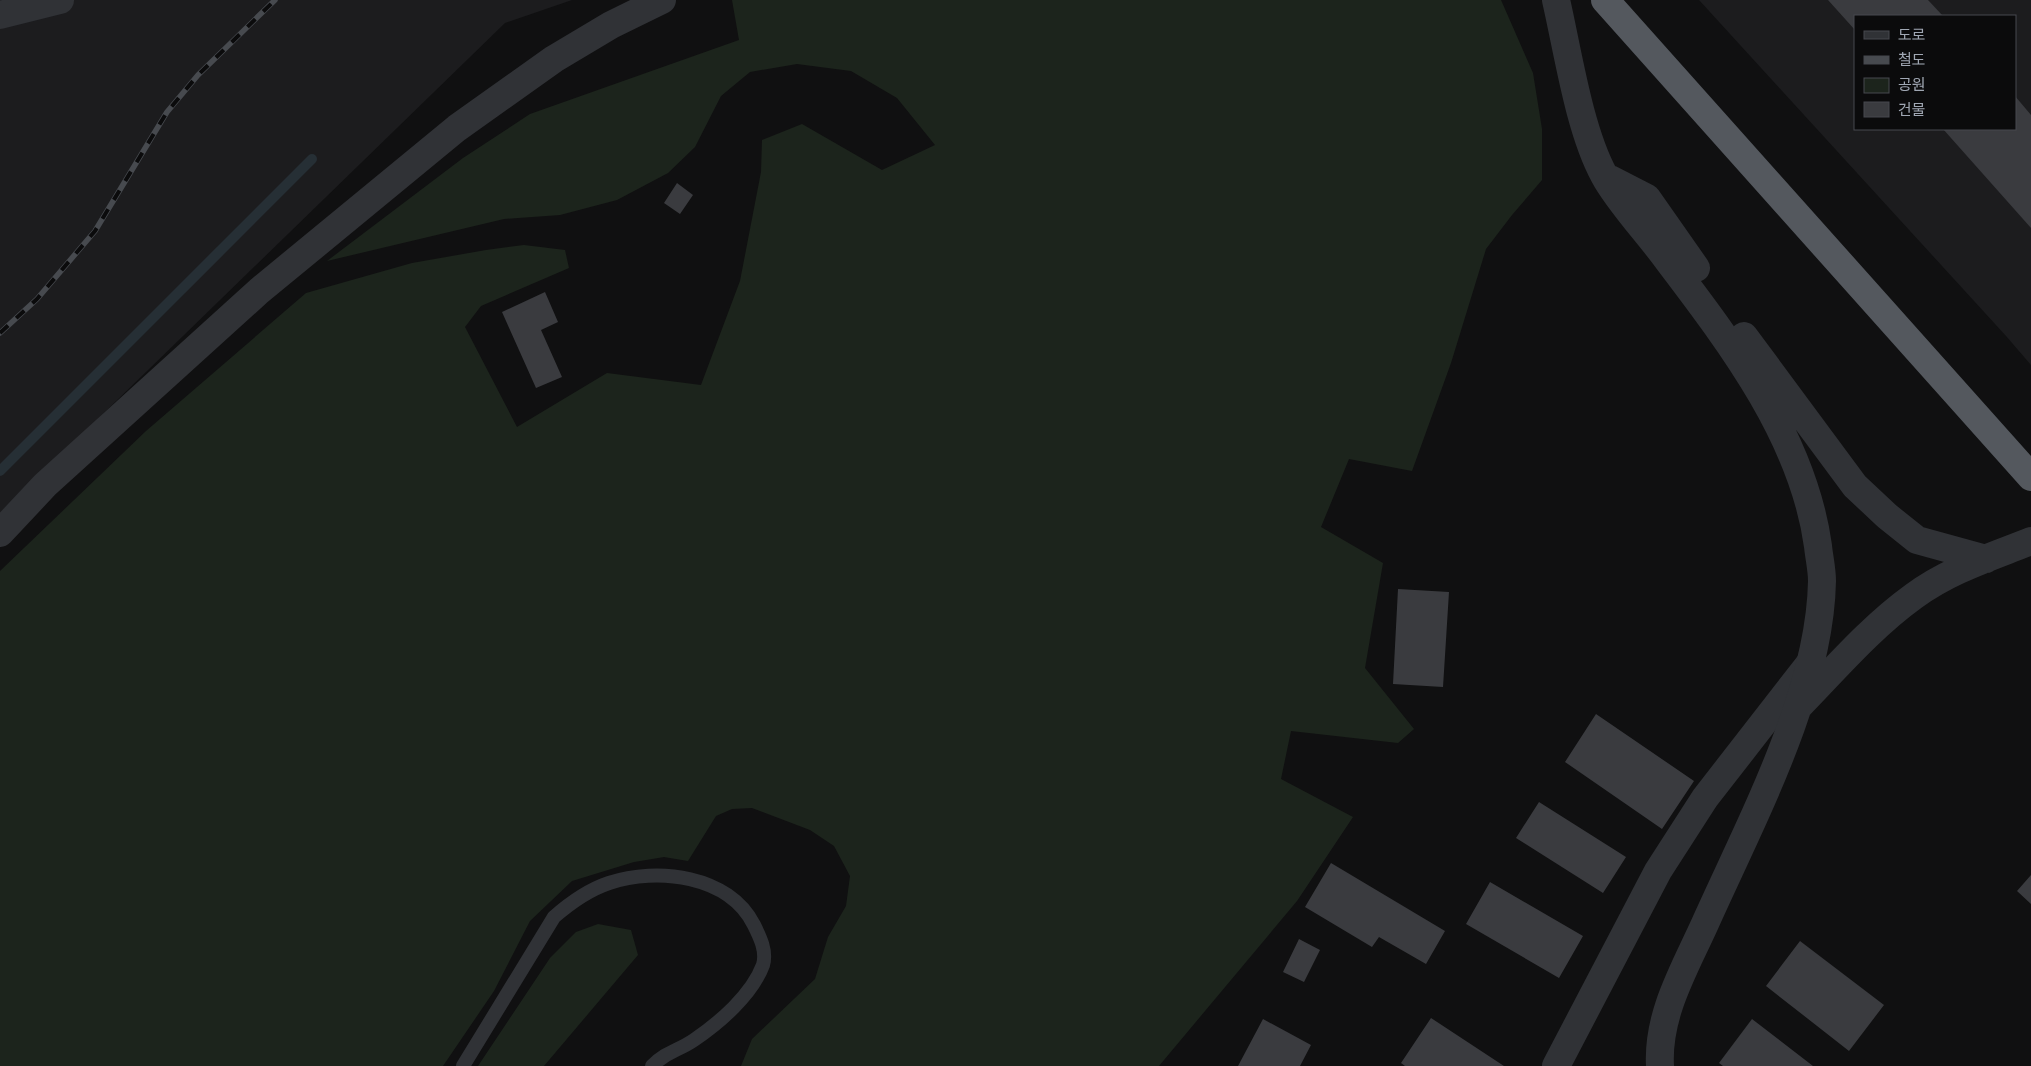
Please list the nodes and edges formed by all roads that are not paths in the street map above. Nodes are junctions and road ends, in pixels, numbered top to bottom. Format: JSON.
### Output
{"nodes":[{"id":1,"x":60,"y":0,"type":"edge"},
{"id":2,"x":662,"y":0,"type":"edge"},
{"id":3,"x":1556,"y":0,"type":"edge"},
{"id":4,"x":1605,"y":0,"type":"edge"},
{"id":5,"x":0,"y":15,"type":"edge"},
{"id":6,"x":1604,"y":176,"type":"junction"},
{"id":7,"x":2031,"y":477,"type":"edge"},
{"id":8,"x":0,"y":533,"type":"edge"},
{"id":9,"x":2031,"y":541,"type":"edge"},
{"id":10,"x":1986,"y":559,"type":"junction"},
{"id":11,"x":1810,"y":663,"type":"junction"},
{"id":12,"x":1796,"y":709,"type":"junction"},
{"id":13,"x":463,"y":1066,"type":"edge"},
{"id":14,"x":652,"y":1066,"type":"edge"},
{"id":15,"x":1556,"y":1066,"type":"edge"},
{"id":16,"x":1660,"y":1066,"type":"edge"}],
"edges":[{"from":1,"to":5,"type":"street"},
{"from":2,"to":8,"type":"street"},
{"from":3,"to":6,"type":"street"},
{"from":4,"to":7,"type":"highway"},
{"from":6,"to":10,"type":"street"},
{"from":6,"to":11,"type":"street"},
{"from":9,"to":10,"type":"street"},
{"from":10,"to":12,"type":"street"},
{"from":11,"to":12,"type":"street"},
{"from":11,"to":15,"type":"street"},
{"from":12,"to":16,"type":"street"},
{"from":13,"to":14,"type":"lane"}]}
